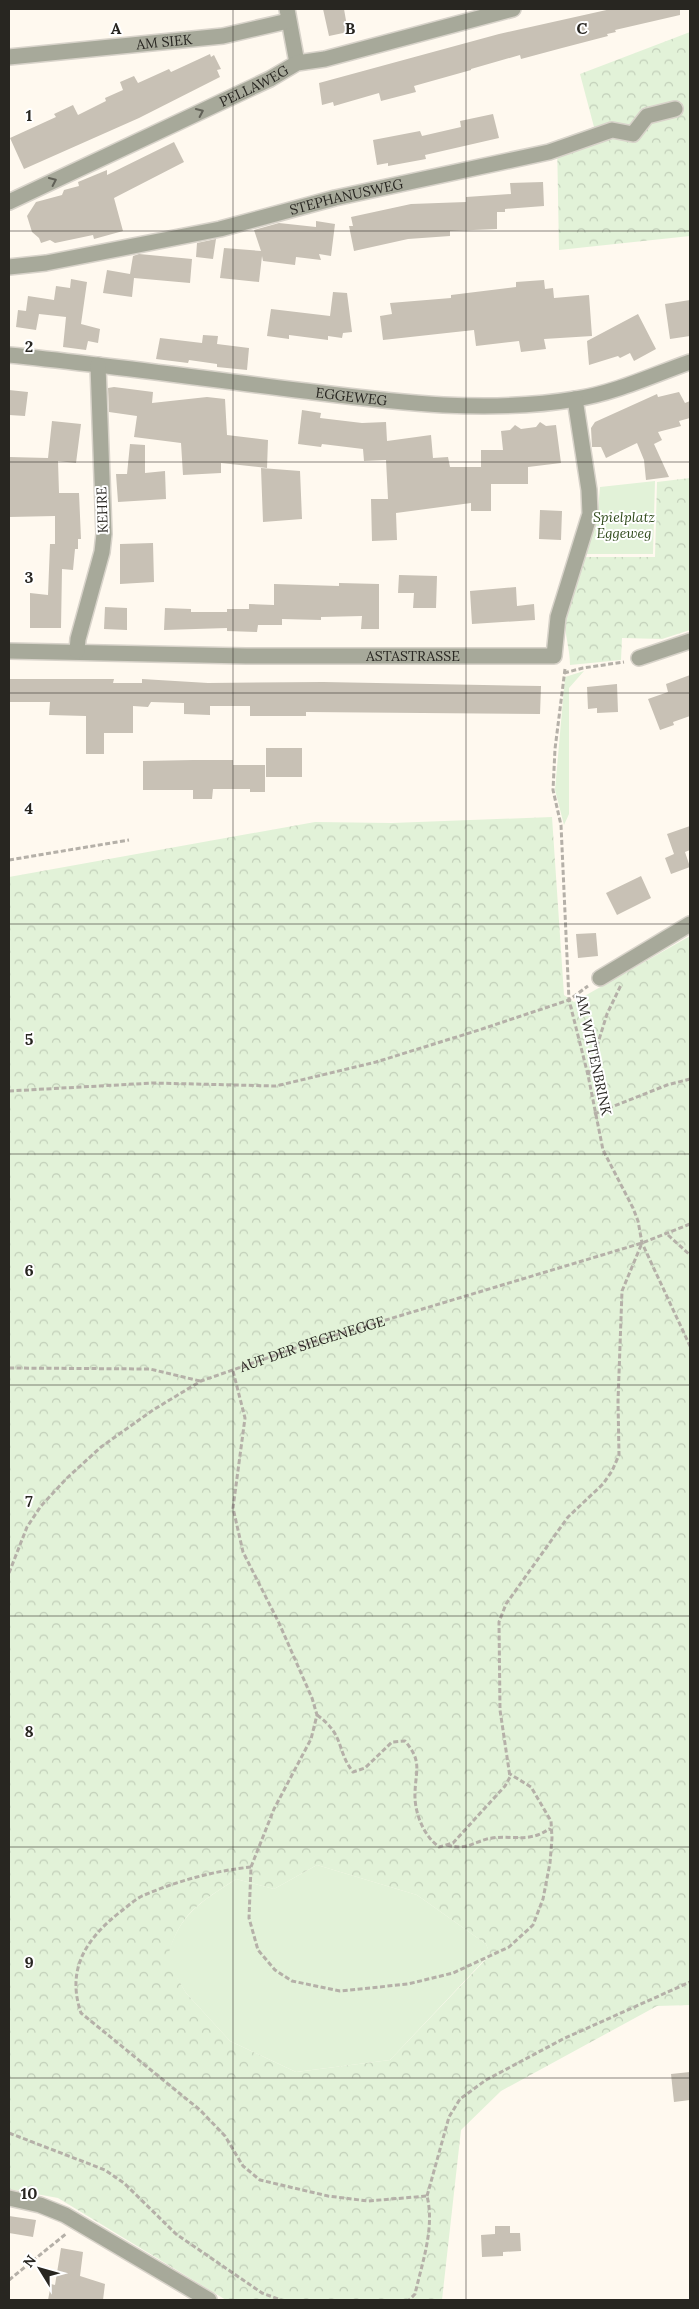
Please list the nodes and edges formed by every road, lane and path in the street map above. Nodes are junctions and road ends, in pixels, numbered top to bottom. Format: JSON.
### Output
{"nodes":[{"id":1,"x":513,"y":9,"type":"edge"},
{"id":2,"x":287,"y":15,"type":"edge"},
{"id":3,"x":9,"y":57,"type":"edge"},
{"id":4,"x":296,"y":63,"type":"junction"},
{"id":5,"x":674,"y":109,"type":"dead end"},
{"id":6,"x":9,"y":202,"type":"edge"},
{"id":7,"x":9,"y":267,"type":"edge"},
{"id":8,"x":9,"y":355,"type":"edge"},
{"id":9,"x":690,"y":362,"type":"edge"},
{"id":10,"x":98,"y":365,"type":"junction"},
{"id":11,"x":575,"y":400,"type":"junction"},
{"id":12,"x":690,"y":642,"type":"edge"},
{"id":13,"x":9,"y":651,"type":"edge"},
{"id":14,"x":77,"y":651,"type":"junction"},
{"id":15,"x":639,"y":658,"type":"joint"},
{"id":16,"x":130,"y":840,"type":"dead end"},
{"id":17,"x":9,"y":860,"type":"edge"},
{"id":18,"x":690,"y":924,"type":"edge"},
{"id":19,"x":600,"y":978,"type":"joint"},
{"id":20,"x":623,"y":982,"type":"dead end"},
{"id":21,"x":569,"y":1000,"type":"junction"},
{"id":22,"x":588,"y":1075,"type":"junction"},
{"id":23,"x":690,"y":1079,"type":"edge"},
{"id":24,"x":9,"y":1091,"type":"edge"},
{"id":25,"x":594,"y":1114,"type":"junction"},
{"id":26,"x":690,"y":1224,"type":"edge"},
{"id":27,"x":668,"y":1235,"type":"junction"},
{"id":28,"x":642,"y":1243,"type":"junction"},
{"id":29,"x":690,"y":1255,"type":"edge"},
{"id":30,"x":690,"y":1346,"type":"edge"},
{"id":31,"x":9,"y":1368,"type":"edge"},
{"id":32,"x":233,"y":1371,"type":"junction"},
{"id":33,"x":200,"y":1381,"type":"junction"},
{"id":34,"x":9,"y":1573,"type":"edge"},
{"id":35,"x":317,"y":1715,"type":"junction"},
{"id":36,"x":510,"y":1774,"type":"junction"},
{"id":37,"x":552,"y":1830,"type":"junction"},
{"id":38,"x":447,"y":1845,"type":"junction"},
{"id":39,"x":251,"y":1867,"type":"junction"},
{"id":40,"x":690,"y":1982,"type":"edge"},
{"id":41,"x":9,"y":2133,"type":"edge"},
{"id":42,"x":427,"y":2196,"type":"junction"},
{"id":43,"x":9,"y":2198,"type":"edge"},
{"id":44,"x":76,"y":2221,"type":"junction"},
{"id":45,"x":9,"y":2280,"type":"edge"},
{"id":46,"x":209,"y":2300,"type":"edge"},
{"id":47,"x":281,"y":2300,"type":"edge"},
{"id":48,"x":409,"y":2300,"type":"edge"}],
"edges":[{"from":1,"to":4,"type":"street","name":"PELLAWEG"},
{"from":2,"to":3,"type":"street","name":"AM SIEK"},
{"from":2,"to":4,"type":"street"},
{"from":6,"to":4,"type":"street","name":"PELLAWEG","one_way":true},
{"from":5,"to":7,"type":"street","name":"STEPHANUSWEG"},
{"from":8,"to":10,"type":"street","name":"EGGEWEG"},
{"from":9,"to":11,"type":"street","name":"EGGEWEG"},
{"from":10,"to":11,"type":"street","name":"EGGEWEG"},
{"from":10,"to":14,"type":"street","name":"KEHRE"},
{"from":11,"to":14,"type":"street","name":"ASTASTRASSE"},
{"from":12,"to":15,"type":"street"},
{"from":13,"to":14,"type":"street","name":"ASTASTRASSE"},
{"from":15,"to":21,"type":"path","name":"AM WITTENBRINK"},
{"from":16,"to":17,"type":"path"},
{"from":18,"to":19,"type":"street"},
{"from":19,"to":21,"type":"path"},
{"from":20,"to":22,"type":"path"},
{"from":21,"to":22,"type":"path","name":"AM WITTENBRINK"},
{"from":21,"to":24,"type":"path"},
{"from":22,"to":25,"type":"path","name":"AM WITTENBRINK"},
{"from":23,"to":25,"type":"path"},
{"from":25,"to":28,"type":"path","name":"AM WITTENBRINK"},
{"from":26,"to":27,"type":"path","name":"AUF DER SIEGENEGGE"},
{"from":27,"to":28,"type":"path","name":"AUF DER SIEGENEGGE"},
{"from":27,"to":29,"type":"path"},
{"from":28,"to":30,"type":"path","name":"AM WITTENBRINK"},
{"from":28,"to":32,"type":"path","name":"AUF DER SIEGENEGGE"},
{"from":28,"to":36,"type":"path"},
{"from":31,"to":33,"type":"path"},
{"from":32,"to":33,"type":"path","name":"AUF DER SIEGENEGGE"},
{"from":32,"to":35,"type":"path"},
{"from":33,"to":34,"type":"path","name":"AUF DER SIEGENEGGE"},
{"from":35,"to":38,"type":"path"},
{"from":35,"to":39,"type":"path"},
{"from":36,"to":37,"type":"path"},
{"from":36,"to":38,"type":"path"},
{"from":37,"to":38,"type":"path"},
{"from":37,"to":39,"type":"path"},
{"from":39,"to":42,"type":"path"},
{"from":40,"to":42,"type":"path"},
{"from":41,"to":47,"type":"path"},
{"from":42,"to":48,"type":"path"},
{"from":43,"to":44,"type":"street"},
{"from":44,"to":45,"type":"path"},
{"from":44,"to":46,"type":"street"}]}
